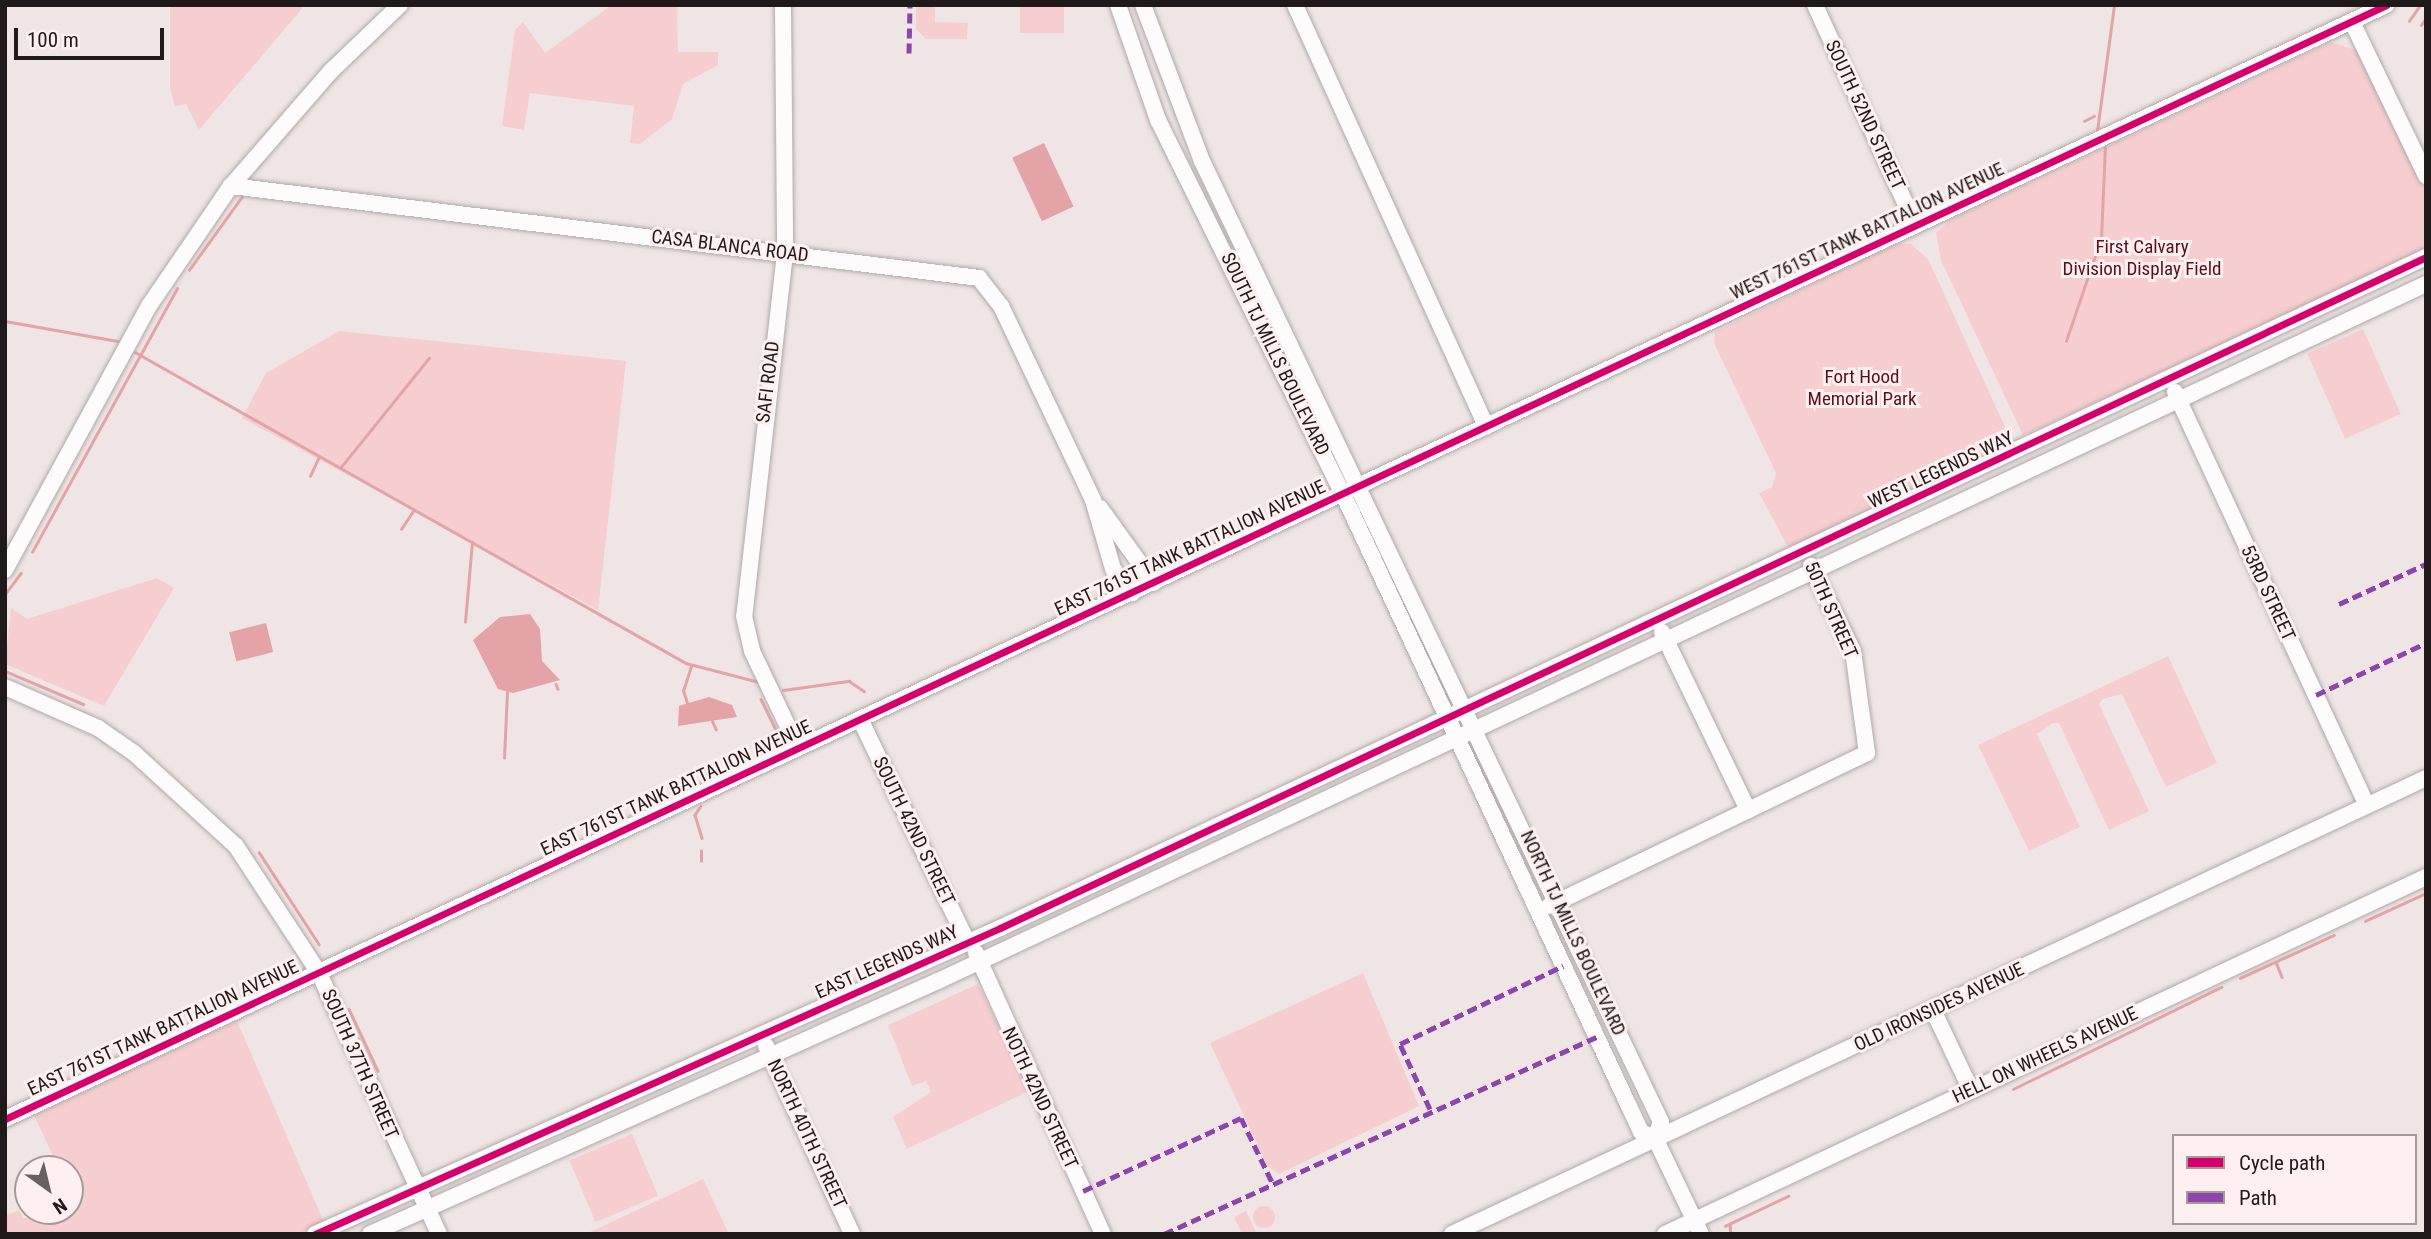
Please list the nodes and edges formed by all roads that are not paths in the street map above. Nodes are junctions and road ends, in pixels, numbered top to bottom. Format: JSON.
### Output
{"nodes":[{"id":1,"x":400,"y":5,"type":"edge"},
{"id":2,"x":783,"y":5,"type":"edge"},
{"id":3,"x":1143,"y":5,"type":"edge"},
{"id":4,"x":1295,"y":5,"type":"edge"},
{"id":5,"x":1815,"y":5,"type":"edge"},
{"id":6,"x":2386,"y":5,"type":"edge"},
{"id":7,"x":1120,"y":6,"type":"edge"},
{"id":8,"x":2352,"y":22,"type":"junction"},
{"id":9,"x":2426,"y":176,"type":"edge"},
{"id":10,"x":231,"y":186,"type":"junction"},
{"id":11,"x":1915,"y":224,"type":"junction"},
{"id":12,"x":785,"y":253,"type":"junction"},
{"id":13,"x":2426,"y":257,"type":"edge"},
{"id":14,"x":2426,"y":284,"type":"edge"},
{"id":15,"x":2170,"y":380,"type":"junction"},
{"id":16,"x":2179,"y":401,"type":"junction"},
{"id":17,"x":1486,"y":427,"type":"junction"},
{"id":18,"x":1361,"y":486,"type":"junction"},
{"id":19,"x":1343,"y":494,"type":"junction"},
{"id":20,"x":1093,"y":500,"type":"junction"},
{"id":21,"x":1804,"y":551,"type":"junction"},
{"id":22,"x":1113,"y":569,"type":"junction"},
{"id":23,"x":5,"y":570,"type":"edge"},
{"id":24,"x":1814,"y":573,"type":"junction"},
{"id":25,"x":1154,"y":583,"type":"junction"},
{"id":26,"x":1132,"y":593,"type":"junction"},
{"id":27,"x":1106,"y":605,"type":"junction"},
{"id":28,"x":1657,"y":621,"type":"junction"},
{"id":29,"x":1667,"y":641,"type":"junction"},
{"id":30,"x":5,"y":687,"type":"edge"},
{"id":31,"x":1468,"y":709,"type":"junction"},
{"id":32,"x":1449,"y":718,"type":"junction"},
{"id":33,"x":860,"y":719,"type":"junction"},
{"id":34,"x":1478,"y":729,"type":"junction"},
{"id":35,"x":1458,"y":738,"type":"junction"},
{"id":36,"x":798,"y":748,"type":"junction"},
{"id":37,"x":2426,"y":778,"type":"edge"},
{"id":38,"x":2367,"y":805,"type":"junction"},
{"id":39,"x":1748,"y":810,"type":"junction"},
{"id":40,"x":2426,"y":877,"type":"edge"},
{"id":41,"x":1559,"y":901,"type":"junction"},
{"id":42,"x":1538,"y":911,"type":"junction"},
{"id":43,"x":1000,"y":928,"type":"junction"},
{"id":44,"x":968,"y":943,"type":"junction"},
{"id":45,"x":976,"y":963,"type":"junction"},
{"id":46,"x":319,"y":973,"type":"junction"},
{"id":47,"x":938,"y":981,"type":"junction"},
{"id":48,"x":1933,"y":1010,"type":"junction"},
{"id":49,"x":761,"y":1034,"type":"junction"},
{"id":50,"x":770,"y":1056,"type":"junction"},
{"id":51,"x":1971,"y":1090,"type":"junction"},
{"id":52,"x":5,"y":1119,"type":"edge"},
{"id":53,"x":1655,"y":1138,"type":"junction"},
{"id":54,"x":417,"y":1186,"type":"junction"},
{"id":55,"x":427,"y":1207,"type":"junction"},
{"id":56,"x":1698,"y":1227,"type":"edge"},
{"id":57,"x":1461,"y":1232,"type":"edge"},
{"id":58,"x":315,"y":1234,"type":"edge"},
{"id":59,"x":370,"y":1234,"type":"edge"},
{"id":60,"x":439,"y":1234,"type":"edge"},
{"id":61,"x":852,"y":1234,"type":"edge"},
{"id":62,"x":1103,"y":1234,"type":"edge"},
{"id":63,"x":1665,"y":1234,"type":"edge"}],
"edges":[{"from":1,"to":10,"type":"street"},
{"from":2,"to":12,"type":"street","name":"SAFI ROAD"},
{"from":3,"to":18,"type":"street","name":"SOUTH TJ MILLS BOULEVARD"},
{"from":4,"to":17,"type":"street"},
{"from":5,"to":11,"type":"street","name":"SOUTH 52ND STREET"},
{"from":6,"to":8,"type":"street","name":"WEST 761ST TANK BATTALION AVENUE"},
{"from":7,"to":19,"type":"street","name":"SOUTH TJ MILLS BOULEVARD"},
{"from":8,"to":9,"type":"street"},
{"from":8,"to":11,"type":"street","name":"WEST 761ST TANK BATTALION AVENUE"},
{"from":10,"to":12,"type":"street","name":"CASA BLANCA ROAD"},
{"from":10,"to":23,"type":"street"},
{"from":11,"to":17,"type":"street","name":"WEST 761ST TANK BATTALION AVENUE"},
{"from":12,"to":20,"type":"street","name":"CASA BLANCA ROAD"},
{"from":12,"to":36,"type":"street","name":"SAFI ROAD"},
{"from":13,"to":15,"type":"street","name":"WEST LEGENDS WAY"},
{"from":14,"to":16,"type":"street","name":"WEST LEGENDS WAY"},
{"from":15,"to":16,"type":"street","name":"53RD STREET"},
{"from":15,"to":21,"type":"street","name":"WEST LEGENDS WAY"},
{"from":16,"to":24,"type":"street","name":"WEST LEGENDS WAY"},
{"from":16,"to":38,"type":"street","name":"53RD STREET"},
{"from":17,"to":18,"type":"street","name":"WEST 761ST TANK BATTALION AVENUE"},
{"from":18,"to":19,"type":"street","name":"EAST 761ST TANK BATTALION AVENUE"},
{"from":18,"to":31,"type":"street","name":"SOUTH TJ MILLS BOULEVARD"},
{"from":19,"to":25,"type":"street","name":"EAST 761ST TANK BATTALION AVENUE"},
{"from":19,"to":32,"type":"street","name":"SOUTH TJ MILLS BOULEVARD"},
{"from":20,"to":22,"type":"street","name":"CASA BLANCA ROAD"},
{"from":20,"to":25,"type":"street","name":"CASA BLANCA ROAD"},
{"from":21,"to":24,"type":"street","name":"50TH STREET"},
{"from":21,"to":28,"type":"street","name":"WEST LEGENDS WAY"},
{"from":22,"to":26,"type":"street","name":"CASA BLANCA ROAD"},
{"from":22,"to":27,"type":"street","name":"CASA BLANCA ROAD"},
{"from":24,"to":29,"type":"street","name":"WEST LEGENDS WAY"},
{"from":24,"to":39,"type":"street","name":"50TH STREET"},
{"from":25,"to":26,"type":"street","name":"EAST 761ST TANK BATTALION AVENUE"},
{"from":26,"to":27,"type":"street","name":"EAST 761ST TANK BATTALION AVENUE"},
{"from":27,"to":33,"type":"street","name":"EAST 761ST TANK BATTALION AVENUE"},
{"from":28,"to":29,"type":"street"},
{"from":28,"to":31,"type":"street","name":"WEST LEGENDS WAY"},
{"from":29,"to":34,"type":"street","name":"WEST LEGENDS WAY"},
{"from":29,"to":39,"type":"street"},
{"from":30,"to":46,"type":"street","name":"SOUTH 37TH STREET"},
{"from":31,"to":32,"type":"street","name":"EAST LEGENDS WAY"},
{"from":31,"to":34,"type":"street","name":"SOUTH TJ MILLS BOULEVARD"},
{"from":32,"to":35,"type":"street","name":"SOUTH TJ MILLS BOULEVARD"},
{"from":32,"to":43,"type":"street","name":"EAST LEGENDS WAY"},
{"from":33,"to":36,"type":"street","name":"EAST 761ST TANK BATTALION AVENUE"},
{"from":33,"to":44,"type":"street","name":"SOUTH 42ND STREET"},
{"from":34,"to":35,"type":"street","name":"EAST LEGENDS WAY"},
{"from":34,"to":41,"type":"street","name":"NORTH TJ MILLS BOULEVARD"},
{"from":35,"to":42,"type":"street","name":"NORTH TJ MILLS BOULEVARD"},
{"from":35,"to":45,"type":"street","name":"EAST LEGENDS WAY"},
{"from":36,"to":46,"type":"street","name":"EAST 761ST TANK BATTALION AVENUE"},
{"from":37,"to":38,"type":"street","name":"OLD IRONSIDES AVENUE"},
{"from":38,"to":48,"type":"street","name":"OLD IRONSIDES AVENUE"},
{"from":39,"to":41,"type":"street"},
{"from":40,"to":51,"type":"street","name":"HELL ON WHEELS AVENUE"},
{"from":41,"to":42,"type":"street"},
{"from":41,"to":53,"type":"street","name":"NORTH TJ MILLS BOULEVARD"},
{"from":42,"to":53,"type":"street","name":"NORTH TJ MILLS BOULEVARD"},
{"from":43,"to":44,"type":"street","name":"EAST LEGENDS WAY"},
{"from":43,"to":45,"type":"street"},
{"from":44,"to":47,"type":"street"},
{"from":44,"to":49,"type":"street","name":"EAST LEGENDS WAY"},
{"from":45,"to":47,"type":"street","name":"EAST LEGENDS WAY"},
{"from":45,"to":62,"type":"street","name":"NOTH 42ND STREET"},
{"from":46,"to":52,"type":"street","name":"EAST 761ST TANK BATTALION AVENUE"},
{"from":46,"to":54,"type":"street","name":"SOUTH 37TH STREET"},
{"from":47,"to":50,"type":"street","name":"EAST LEGENDS WAY"},
{"from":48,"to":51,"type":"street"},
{"from":48,"to":53,"type":"street","name":"OLD IRONSIDES AVENUE"},
{"from":49,"to":50,"type":"street","name":"NORTH 40TH STREET"},
{"from":49,"to":54,"type":"street","name":"EAST LEGENDS WAY"},
{"from":50,"to":55,"type":"street","name":"EAST LEGENDS WAY"},
{"from":50,"to":61,"type":"street","name":"NORTH 40TH STREET"},
{"from":51,"to":56,"type":"street","name":"HELL ON WHEELS AVENUE"},
{"from":53,"to":56,"type":"street","name":"NORTH TJ MILLS BOULEVARD"},
{"from":53,"to":57,"type":"street","name":"OLD IRONSIDES AVENUE"},
{"from":54,"to":55,"type":"street","name":"SOUTH 37TH STREET"},
{"from":54,"to":58,"type":"street","name":"EAST LEGENDS WAY"},
{"from":55,"to":59,"type":"street","name":"EAST LEGENDS WAY"},
{"from":55,"to":60,"type":"street","name":"SOUTH 37TH STREET"},
{"from":56,"to":63,"type":"street","name":"HELL ON WHEELS AVENUE"}]}
